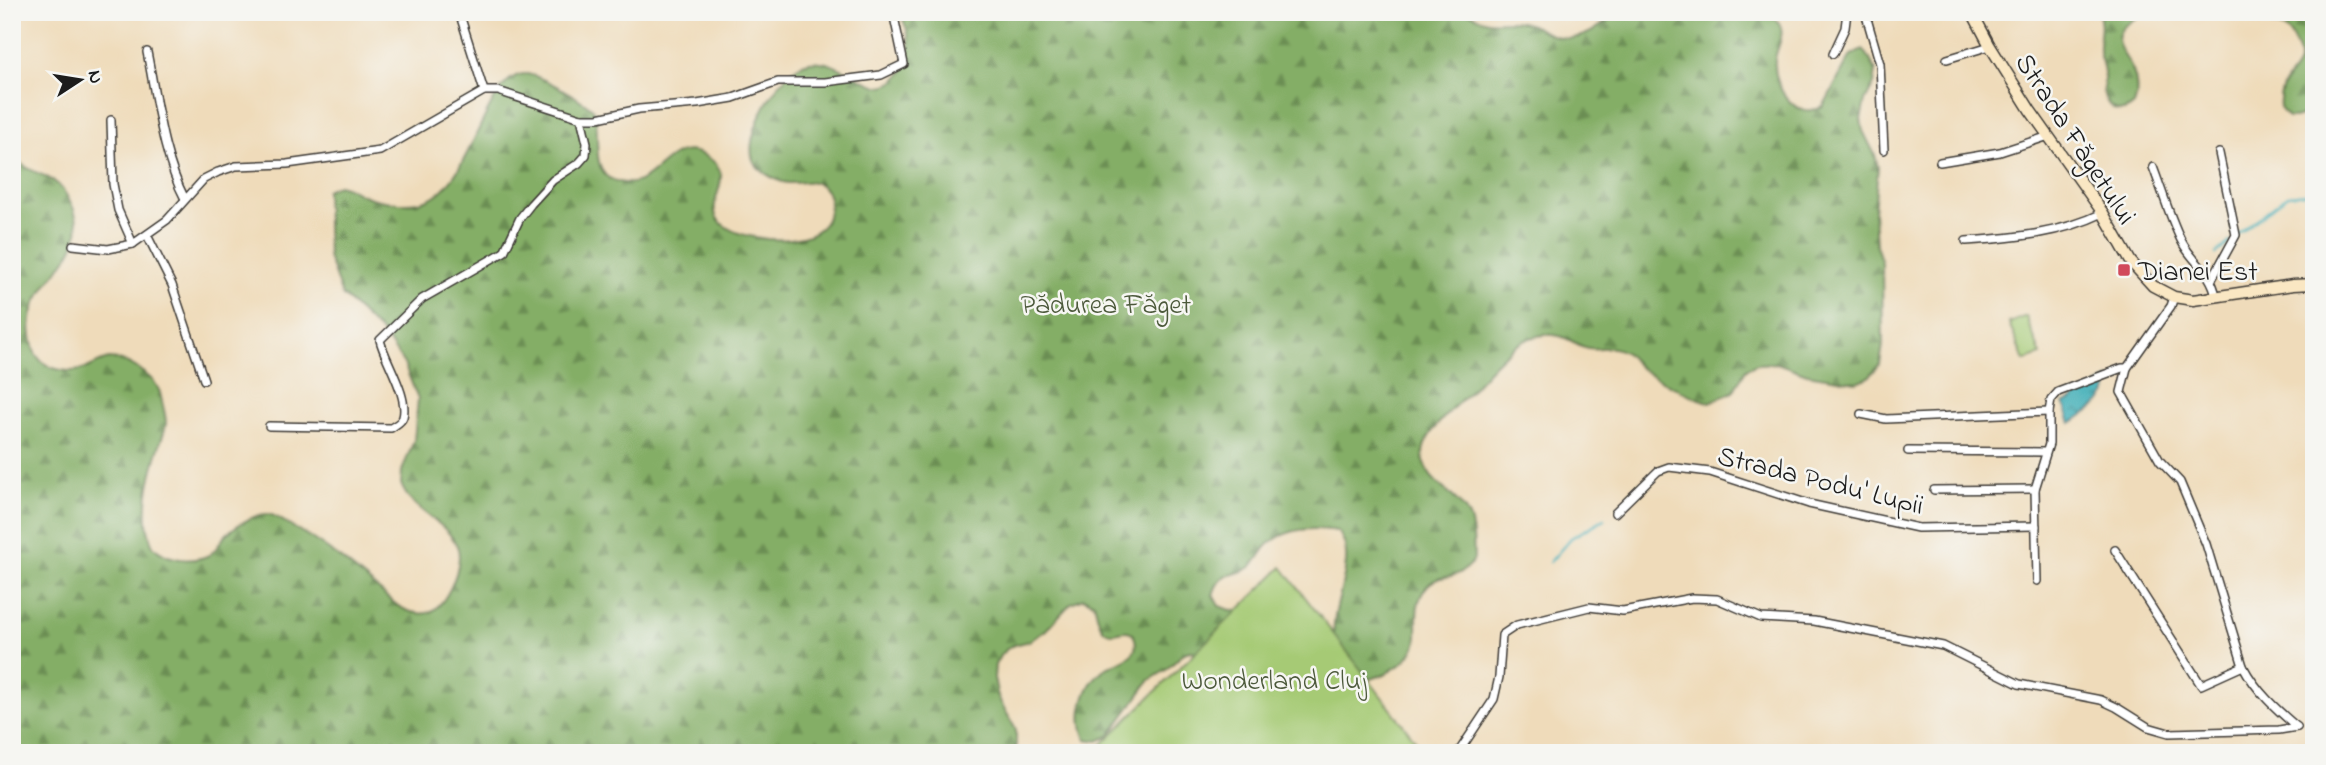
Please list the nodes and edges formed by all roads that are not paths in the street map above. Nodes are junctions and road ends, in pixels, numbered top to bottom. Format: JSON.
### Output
{"nodes":[{"id":1,"x":459,"y":12,"type":"edge"},
{"id":2,"x":893,"y":12,"type":"edge"},
{"id":3,"x":1847,"y":12,"type":"edge"},
{"id":4,"x":1865,"y":12,"type":"edge"},
{"id":5,"x":1972,"y":12,"type":"edge"},
{"id":6,"x":1990,"y":46,"type":"junction"},
{"id":7,"x":147,"y":52,"type":"dead end"},
{"id":8,"x":1833,"y":54,"type":"dead end"},
{"id":9,"x":1947,"y":58,"type":"dead end"},
{"id":10,"x":484,"y":91,"type":"junction"},
{"id":11,"x":581,"y":118,"type":"junction"},
{"id":12,"x":111,"y":120,"type":"dead end"},
{"id":13,"x":2049,"y":136,"type":"junction"},
{"id":14,"x":1884,"y":150,"type":"dead end"},
{"id":15,"x":2219,"y":153,"type":"dead end"},
{"id":16,"x":1940,"y":162,"type":"dead end"},
{"id":17,"x":2153,"y":167,"type":"dead end"},
{"id":18,"x":185,"y":200,"type":"junction"},
{"id":19,"x":2103,"y":213,"type":"junction"},
{"id":20,"x":147,"y":236,"type":"junction"},
{"id":21,"x":1966,"y":241,"type":"dead end"},
{"id":22,"x":133,"y":244,"type":"junction"},
{"id":23,"x":73,"y":245,"type":"dead end"},
{"id":24,"x":2212,"y":279,"type":"junction"},
{"id":25,"x":2314,"y":284,"type":"edge"},
{"id":26,"x":2216,"y":296,"type":"junction"},
{"id":27,"x":2174,"y":297,"type":"junction"},
{"id":28,"x":2127,"y":368,"type":"junction"},
{"id":29,"x":204,"y":380,"type":"dead end"},
{"id":30,"x":2049,"y":412,"type":"junction"},
{"id":31,"x":1861,"y":414,"type":"dead end"},
{"id":32,"x":269,"y":426,"type":"dead end"},
{"id":33,"x":1908,"y":450,"type":"dead end"},
{"id":34,"x":2045,"y":452,"type":"junction"},
{"id":35,"x":2035,"y":489,"type":"junction"},
{"id":36,"x":1934,"y":490,"type":"dead end"},
{"id":37,"x":1615,"y":513,"type":"dead end"},
{"id":38,"x":2036,"y":526,"type":"junction"},
{"id":39,"x":2115,"y":550,"type":"dead end"},
{"id":40,"x":2037,"y":581,"type":"dead end"},
{"id":41,"x":2243,"y":666,"type":"junction"},
{"id":42,"x":1458,"y":753,"type":"edge"}],
"edges":[{"from":1,"to":10,"type":"street"},
{"from":2,"to":11,"type":"street"},
{"from":3,"to":8,"type":"street"},
{"from":4,"to":14,"type":"street"},
{"from":5,"to":6,"type":"main road","name":"Strada Făgetului"},
{"from":6,"to":9,"type":"street"},
{"from":6,"to":13,"type":"main road","name":"Strada Făgetului"},
{"from":7,"to":18,"type":"street"},
{"from":10,"to":11,"type":"street"},
{"from":10,"to":18,"type":"street"},
{"from":11,"to":32,"type":"street"},
{"from":12,"to":22,"type":"street"},
{"from":13,"to":16,"type":"street"},
{"from":13,"to":19,"type":"main road","name":"Strada Făgetului"},
{"from":15,"to":24,"type":"street"},
{"from":17,"to":24,"type":"street"},
{"from":18,"to":20,"type":"street"},
{"from":19,"to":21,"type":"street"},
{"from":19,"to":27,"type":"main road","name":"Strada Făgetului"},
{"from":20,"to":22,"type":"street"},
{"from":20,"to":29,"type":"street"},
{"from":22,"to":23,"type":"street"},
{"from":24,"to":26,"type":"street"},
{"from":25,"to":26,"type":"main road"},
{"from":26,"to":27,"type":"main road"},
{"from":27,"to":28,"type":"street"},
{"from":28,"to":30,"type":"street"},
{"from":28,"to":41,"type":"street"},
{"from":30,"to":31,"type":"street"},
{"from":30,"to":34,"type":"street"},
{"from":33,"to":34,"type":"street"},
{"from":34,"to":35,"type":"street"},
{"from":35,"to":36,"type":"street"},
{"from":35,"to":38,"type":"street"},
{"from":37,"to":38,"type":"street","name":"Strada Podu' Lupii"},
{"from":38,"to":40,"type":"street"},
{"from":39,"to":41,"type":"street"},
{"from":41,"to":42,"type":"street"}]}
